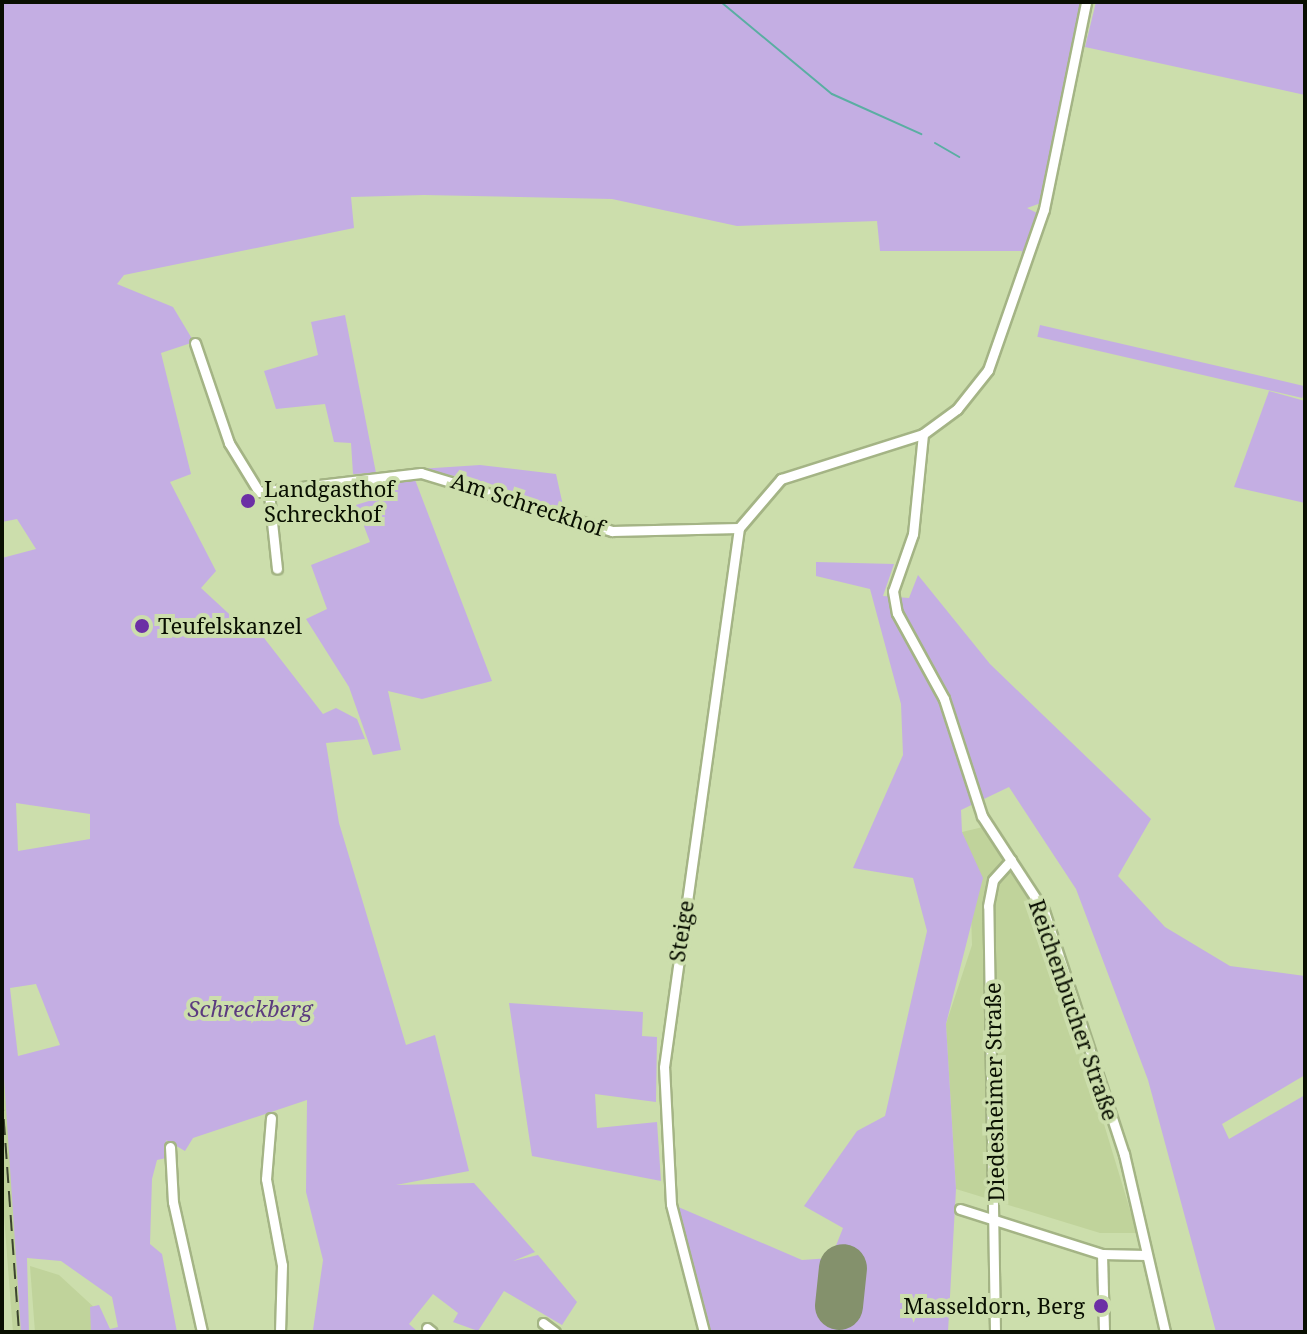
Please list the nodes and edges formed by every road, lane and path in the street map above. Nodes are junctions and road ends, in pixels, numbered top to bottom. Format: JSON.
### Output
{"nodes":[{"id":1,"x":1086,"y":2,"type":"edge"},
{"id":2,"x":195,"y":343,"type":"dead end"},
{"id":3,"x":923,"y":434,"type":"junction"},
{"id":4,"x":269,"y":494,"type":"junction"},
{"id":5,"x":739,"y":528,"type":"junction"},
{"id":6,"x":277,"y":569,"type":"dead end"},
{"id":7,"x":1011,"y":860,"type":"junction"},
{"id":8,"x":271,"y":1118,"type":"dead end"},
{"id":9,"x":170,"y":1147,"type":"dead end"},
{"id":10,"x":960,"y":1209,"type":"dead end"},
{"id":11,"x":997,"y":1220,"type":"junction"},
{"id":12,"x":1102,"y":1254,"type":"junction"},
{"id":13,"x":1146,"y":1255,"type":"junction"},
{"id":14,"x":543,"y":1323,"type":"dead end"},
{"id":15,"x":202,"y":1332,"type":"edge"},
{"id":16,"x":280,"y":1332,"type":"edge"},
{"id":17,"x":555,"y":1332,"type":"edge"},
{"id":18,"x":704,"y":1332,"type":"edge"},
{"id":19,"x":995,"y":1332,"type":"edge"},
{"id":20,"x":1104,"y":1332,"type":"edge"},
{"id":21,"x":1165,"y":1332,"type":"edge"}],
"edges":[{"from":1,"to":3,"type":"street"},
{"from":2,"to":4,"type":"street"},
{"from":3,"to":5,"type":"street"},
{"from":3,"to":7,"type":"street","name":"Reichenbucher Straße"},
{"from":4,"to":5,"type":"street","name":"Am Schreckhof"},
{"from":4,"to":6,"type":"street"},
{"from":5,"to":18,"type":"street","name":"Steige"},
{"from":7,"to":11,"type":"street","name":"Diedesheimer Straße"},
{"from":7,"to":13,"type":"street","name":"Reichenbucher Straße"},
{"from":8,"to":16,"type":"street"},
{"from":9,"to":15,"type":"street"},
{"from":10,"to":11,"type":"street"},
{"from":11,"to":12,"type":"street"},
{"from":11,"to":19,"type":"street","name":"Diedesheimer Straße"},
{"from":12,"to":13,"type":"street"},
{"from":12,"to":20,"type":"street"},
{"from":13,"to":21,"type":"street","name":"Reichenbucher Straße"},
{"from":14,"to":17,"type":"street"}]}
